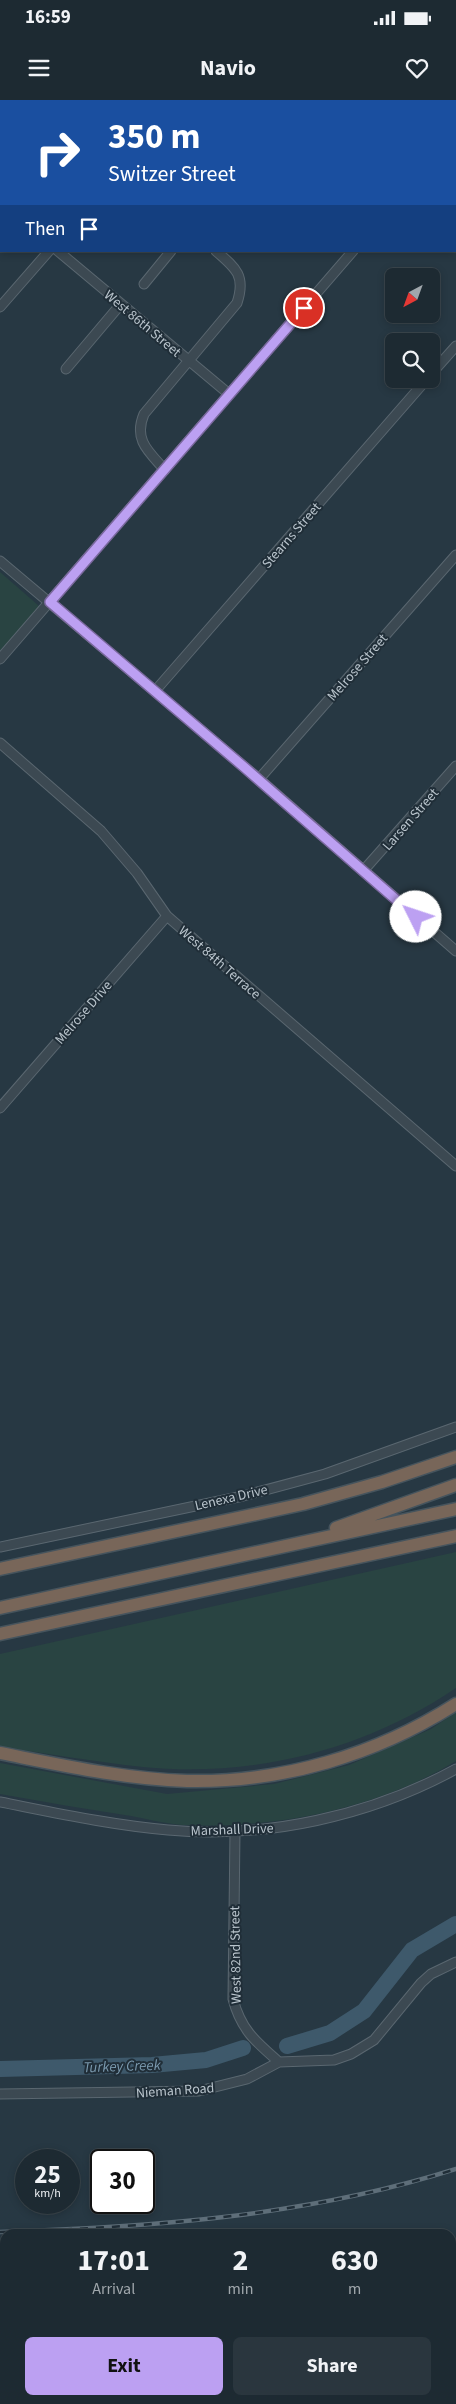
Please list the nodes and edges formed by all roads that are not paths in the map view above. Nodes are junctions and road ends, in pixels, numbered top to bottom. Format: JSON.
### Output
{"nodes":[{"id":1,"x":48,"y":252,"type":"edge"},
{"id":2,"x":59,"y":252,"type":"edge"},
{"id":3,"x":170,"y":252,"type":"edge"},
{"id":4,"x":217,"y":252,"type":"edge"},
{"id":5,"x":352,"y":252,"type":"edge"},
{"id":6,"x":144,"y":284,"type":"dead end"},
{"id":7,"x":120,"y":305,"type":"junction"},
{"id":8,"x":0,"y":307,"type":"edge"},
{"id":9,"x":456,"y":346,"type":"edge"},
{"id":10,"x":188,"y":361,"type":"junction"},
{"id":11,"x":440,"y":364,"type":"edge"},
{"id":12,"x":66,"y":369,"type":"dead end"},
{"id":13,"x":419,"y":388,"type":"edge"},
{"id":14,"x":229,"y":394,"type":"junction"},
{"id":15,"x":165,"y":470,"type":"junction"},
{"id":16,"x":456,"y":554,"type":"edge"},
{"id":17,"x":0,"y":561,"type":"edge"},
{"id":18,"x":50,"y":602,"type":"junction"},
{"id":19,"x":0,"y":659,"type":"edge"},
{"id":20,"x":156,"y":691,"type":"junction"},
{"id":21,"x":0,"y":743,"type":"edge"},
{"id":22,"x":456,"y":766,"type":"edge"},
{"id":23,"x":258,"y":779,"type":"junction"},
{"id":24,"x":363,"y":871,"type":"junction"},
{"id":25,"x":167,"y":916,"type":"junction"},
{"id":26,"x":456,"y":952,"type":"edge"},
{"id":27,"x":0,"y":1108,"type":"edge"},
{"id":28,"x":456,"y":1166,"type":"edge"},
{"id":29,"x":456,"y":1426,"type":"edge"},
{"id":30,"x":456,"y":1451,"type":"edge"},
{"id":31,"x":456,"y":1457,"type":"edge"},
{"id":32,"x":382,"y":1482,"type":"junction"},
{"id":33,"x":456,"y":1485,"type":"edge"},
{"id":34,"x":456,"y":1509,"type":"edge"},
{"id":35,"x":456,"y":1536,"type":"edge"},
{"id":36,"x":0,"y":1544,"type":"edge"},
{"id":37,"x":291,"y":1545,"type":"junction"},
{"id":38,"x":0,"y":1569,"type":"edge"},
{"id":39,"x":0,"y":1608,"type":"edge"},
{"id":40,"x":0,"y":1634,"type":"edge"},
{"id":41,"x":456,"y":1704,"type":"edge"},
{"id":42,"x":0,"y":1753,"type":"edge"},
{"id":43,"x":456,"y":1768,"type":"edge"},
{"id":44,"x":0,"y":1802,"type":"edge"},
{"id":45,"x":234,"y":1831,"type":"junction"},
{"id":46,"x":456,"y":1962,"type":"edge"},
{"id":47,"x":279,"y":2062,"type":"junction"},
{"id":48,"x":0,"y":2094,"type":"edge"}],
"edges":[{"from":1,"to":8,"type":"street"},
{"from":2,"to":7,"type":"street","name":"West 86th Street"},
{"from":3,"to":6,"type":"street"},
{"from":4,"to":10,"type":"street"},
{"from":5,"to":14,"type":"street"},
{"from":7,"to":10,"type":"street","name":"West 86th Street"},
{"from":7,"to":12,"type":"street"},
{"from":9,"to":11,"type":"street"},
{"from":10,"to":14,"type":"street","name":"West 86th Street"},
{"from":10,"to":15,"type":"street"},
{"from":13,"to":20,"type":"street","name":"Stearns Street"},
{"from":14,"to":15,"type":"street"},
{"from":15,"to":18,"type":"street"},
{"from":16,"to":23,"type":"street","name":"Melrose Street"},
{"from":17,"to":18,"type":"street"},
{"from":18,"to":19,"type":"street"},
{"from":18,"to":20,"type":"street"},
{"from":20,"to":23,"type":"street"},
{"from":21,"to":25,"type":"street","name":"West 84th Terrace"},
{"from":22,"to":24,"type":"street","name":"Larsen Street"},
{"from":23,"to":24,"type":"street"},
{"from":24,"to":26,"type":"street"},
{"from":25,"to":27,"type":"street","name":"Melrose Drive"},
{"from":25,"to":28,"type":"street","name":"West 84th Terrace"},
{"from":29,"to":36,"type":"street","name":"Lenexa Drive"},
{"from":30,"to":32,"type":"highway"},
{"from":31,"to":32,"type":"highway"},
{"from":32,"to":38,"type":"highway"},
{"from":33,"to":37,"type":"highway"},
{"from":34,"to":37,"type":"highway"},
{"from":35,"to":40,"type":"highway"},
{"from":37,"to":39,"type":"highway"},
{"from":41,"to":42,"type":"highway"},
{"from":43,"to":45,"type":"street","name":"Marshall Drive"},
{"from":44,"to":45,"type":"street","name":"Marshall Drive"},
{"from":45,"to":47,"type":"street","name":"West 82nd Street"},
{"from":46,"to":47,"type":"street","name":"Nieman Road"},
{"from":47,"to":48,"type":"street","name":"Nieman Road"}]}
